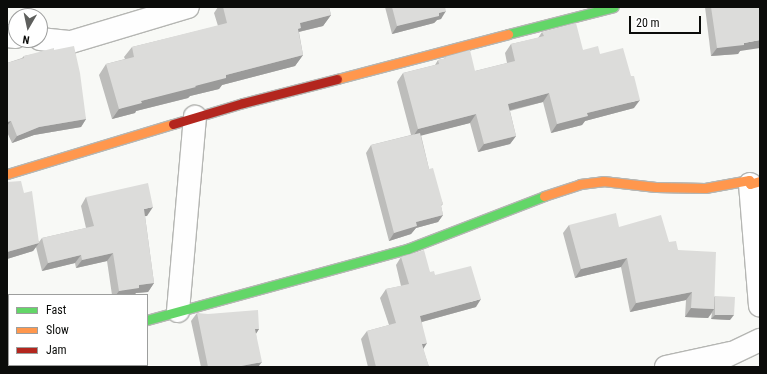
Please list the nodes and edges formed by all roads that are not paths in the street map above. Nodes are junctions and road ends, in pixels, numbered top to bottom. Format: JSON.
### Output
{"nodes":[{"id":1,"x":188,"y":7,"type":"edge"},
{"id":2,"x":614,"y":7,"type":"edge"},
{"id":3,"x":48,"y":40,"type":"edge"},
{"id":4,"x":195,"y":117,"type":"junction"},
{"id":5,"x":7,"y":174,"type":"edge"},
{"id":6,"x":755,"y":182,"type":"edge"},
{"id":7,"x":760,"y":306,"type":"edge"},
{"id":8,"x":178,"y":311,"type":"junction"},
{"id":9,"x":148,"y":320,"type":"edge"},
{"id":10,"x":760,"y":340,"type":"edge"},
{"id":11,"x":731,"y":353,"type":"junction"},
{"id":12,"x":666,"y":367,"type":"edge"},
{"id":13,"x":705,"y":367,"type":"edge"}],
"edges":[{"from":1,"to":3,"type":"street"},
{"from":2,"to":4,"type":"street"},
{"from":4,"to":5,"type":"street"},
{"from":4,"to":8,"type":"street"},
{"from":6,"to":7,"type":"street"},
{"from":6,"to":8,"type":"street"},
{"from":8,"to":9,"type":"street"},
{"from":10,"to":11,"type":"street"},
{"from":11,"to":12,"type":"street"},
{"from":11,"to":13,"type":"street"}]}
